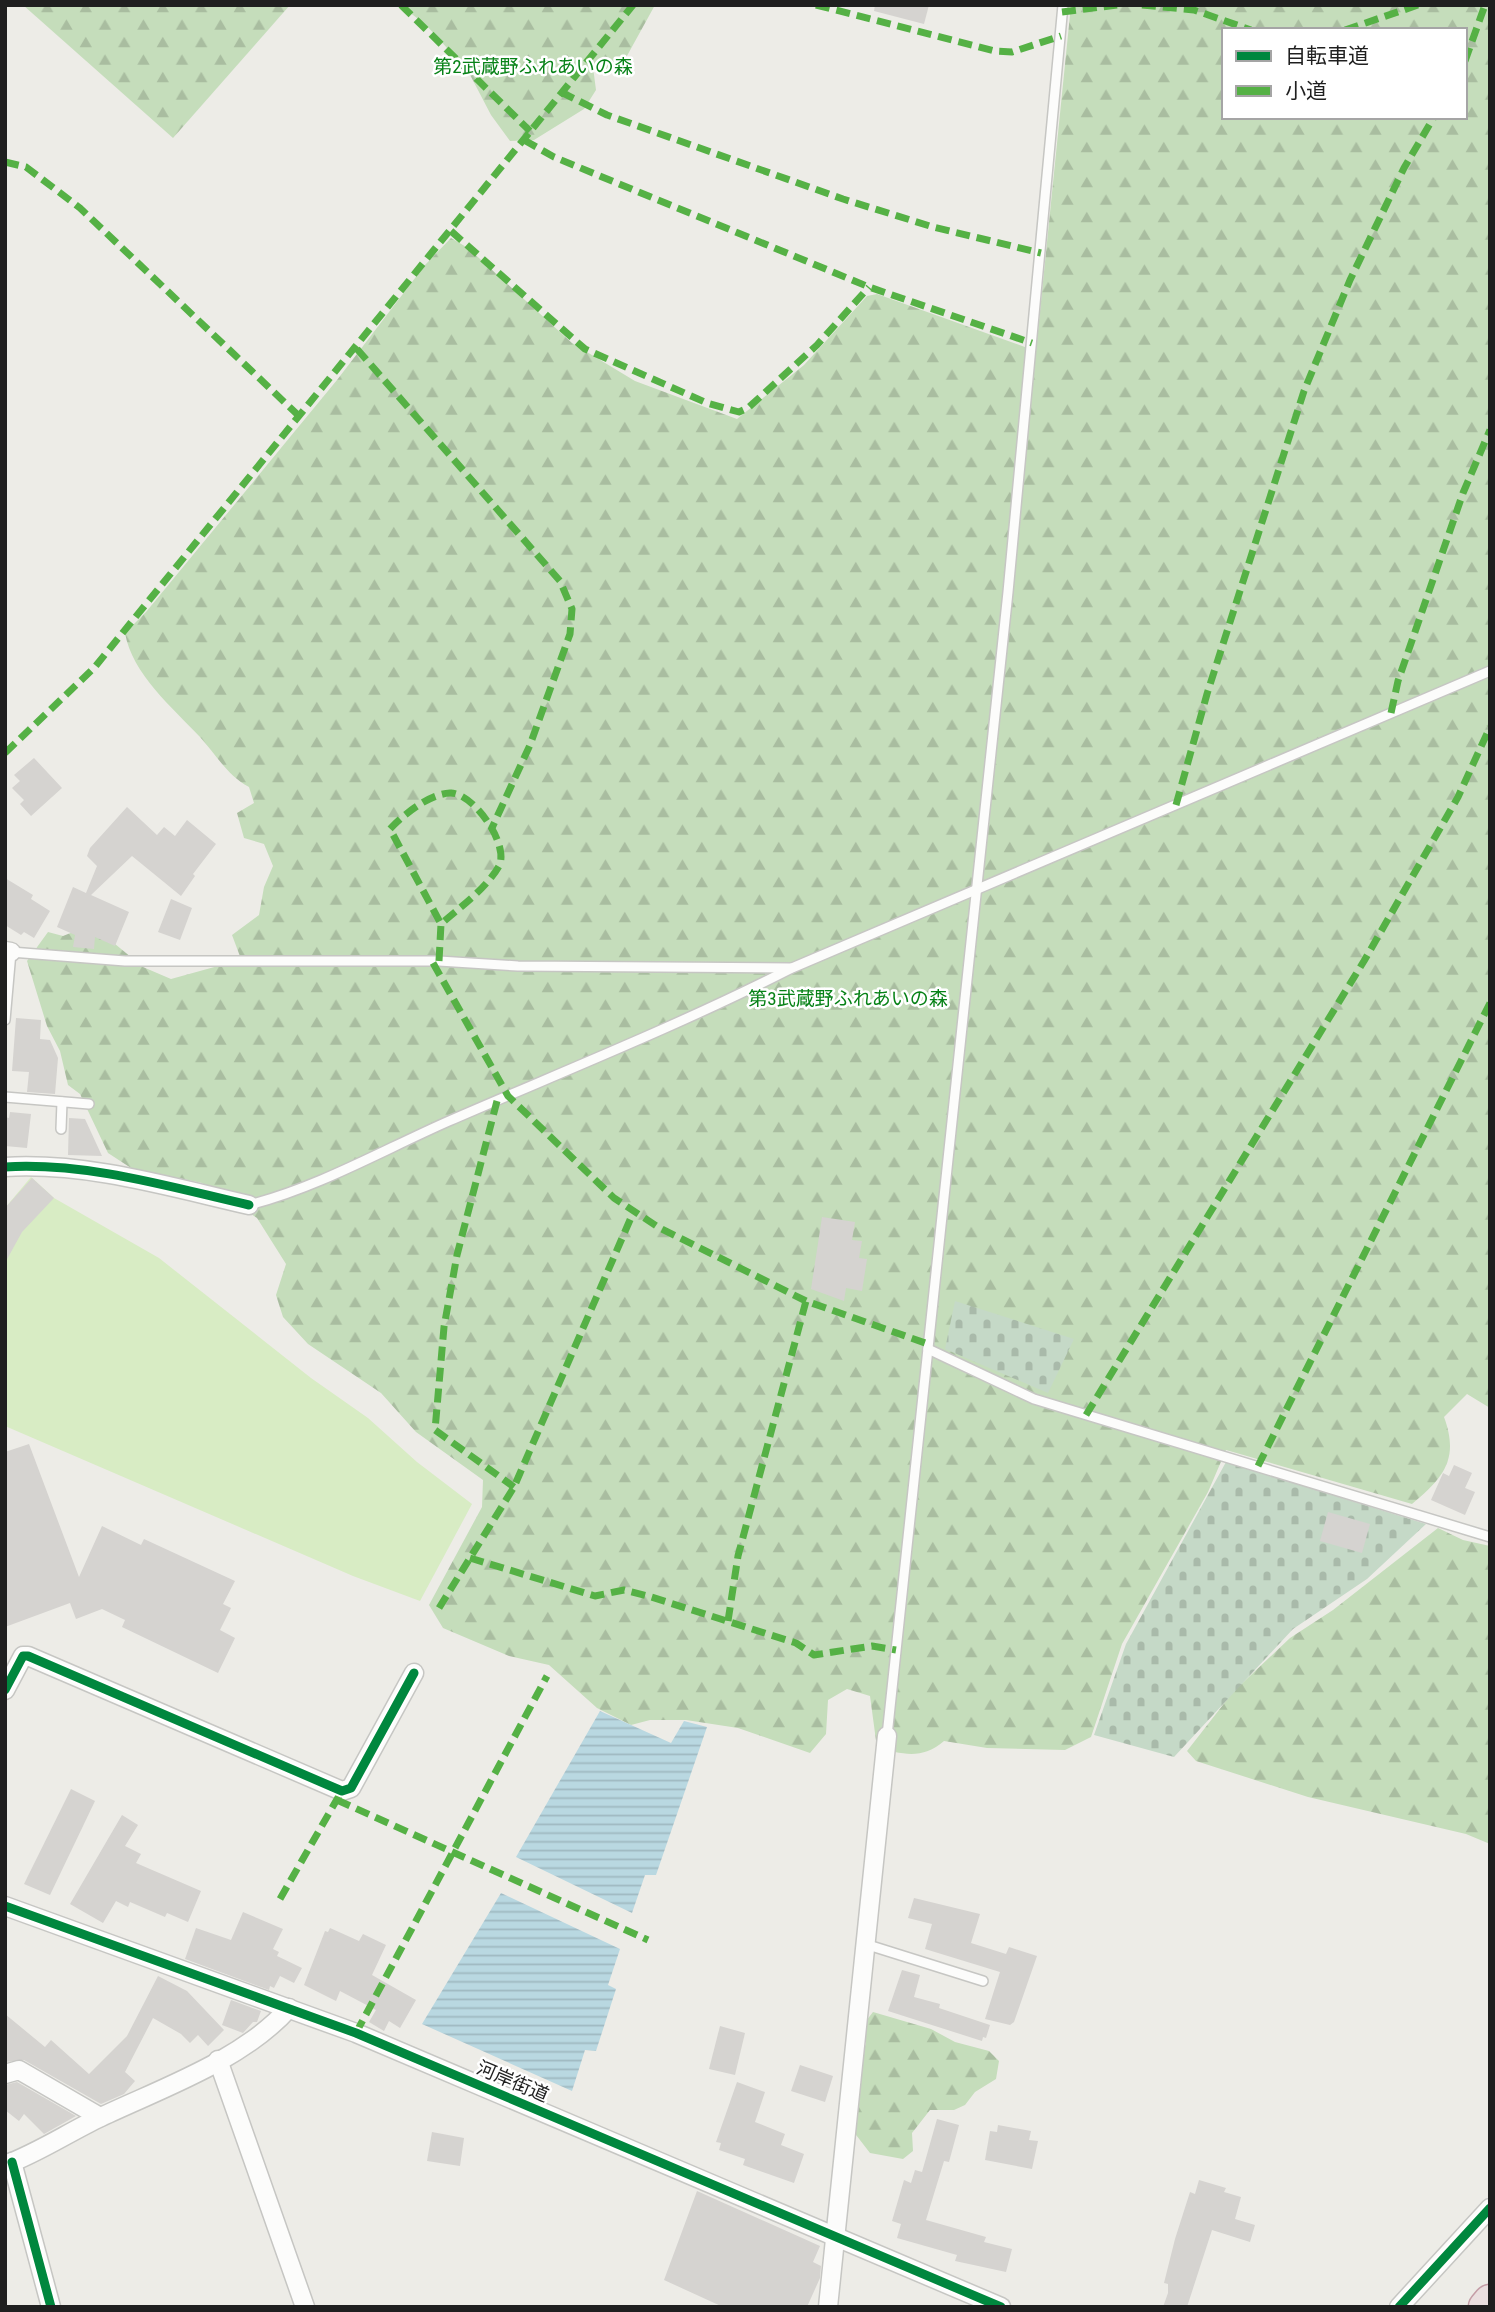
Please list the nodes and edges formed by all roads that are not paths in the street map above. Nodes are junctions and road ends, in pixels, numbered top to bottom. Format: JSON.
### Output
{"nodes":[{"id":1,"x":1063,"y":5,"type":"edge"},
{"id":2,"x":1490,"y":671,"type":"edge"},
{"id":3,"x":978,"y":890,"type":"junction"},
{"id":4,"x":8,"y":951,"type":"edge"},
{"id":5,"x":793,"y":968,"type":"junction"},
{"id":6,"x":5,"y":1020,"type":"edge"},
{"id":7,"x":5,"y":1097,"type":"edge"},
{"id":8,"x":62,"y":1102,"type":"junction"},
{"id":9,"x":89,"y":1104,"type":"dead end"},
{"id":10,"x":61,"y":1129,"type":"dead end"},
{"id":11,"x":5,"y":1167,"type":"edge"},
{"id":12,"x":249,"y":1205,"type":"joint"},
{"id":13,"x":928,"y":1349,"type":"junction"},
{"id":14,"x":1490,"y":1537,"type":"edge"},
{"id":15,"x":414,"y":1673,"type":"dead end"},
{"id":16,"x":5,"y":1690,"type":"edge"},
{"id":17,"x":887,"y":1735,"type":"joint"},
{"id":18,"x":5,"y":1906,"type":"edge"},
{"id":19,"x":865,"y":1944,"type":"junction"},
{"id":20,"x":983,"y":1981,"type":"dead end"},
{"id":21,"x":289,"y":2008,"type":"junction"},
{"id":22,"x":218,"y":2060,"type":"junction"},
{"id":23,"x":5,"y":2074,"type":"edge"},
{"id":24,"x":100,"y":2117,"type":"junction"},
{"id":25,"x":9,"y":2164,"type":"edge"},
{"id":26,"x":1490,"y":2208,"type":"edge"},
{"id":27,"x":835,"y":2237,"type":"junction"},
{"id":28,"x":1490,"y":2301,"type":"edge"},
{"id":29,"x":51,"y":2307,"type":"edge"},
{"id":30,"x":305,"y":2307,"type":"edge"},
{"id":31,"x":828,"y":2307,"type":"edge"},
{"id":32,"x":1001,"y":2307,"type":"edge"},
{"id":33,"x":1399,"y":2307,"type":"edge"},
{"id":34,"x":1485,"y":2307,"type":"edge"}],
"edges":[{"from":1,"to":3,"type":"lane"},
{"from":2,"to":3,"type":"lane"},
{"from":3,"to":5,"type":"lane"},
{"from":3,"to":13,"type":"lane"},
{"from":4,"to":5,"type":"lane"},
{"from":4,"to":6,"type":"lane"},
{"from":5,"to":12,"type":"lane"},
{"from":7,"to":8,"type":"lane"},
{"from":8,"to":9,"type":"lane"},
{"from":8,"to":10,"type":"lane"},
{"from":11,"to":12,"type":"street"},
{"from":13,"to":14,"type":"lane"},
{"from":13,"to":17,"type":"lane"},
{"from":15,"to":16,"type":"street"},
{"from":17,"to":19,"type":"street"},
{"from":18,"to":21,"type":"street","name":"河岸街道"},
{"from":19,"to":20,"type":"lane"},
{"from":19,"to":27,"type":"street"},
{"from":21,"to":22,"type":"street"},
{"from":21,"to":27,"type":"street","name":"河岸街道"},
{"from":22,"to":24,"type":"street"},
{"from":22,"to":30,"type":"street"},
{"from":23,"to":24,"type":"street"},
{"from":24,"to":25,"type":"street"},
{"from":25,"to":29,"type":"street"},
{"from":26,"to":33,"type":"street"},
{"from":27,"to":31,"type":"street"},
{"from":27,"to":32,"type":"street","name":"河岸街道"},
{"from":28,"to":34,"type":"highway"}]}
